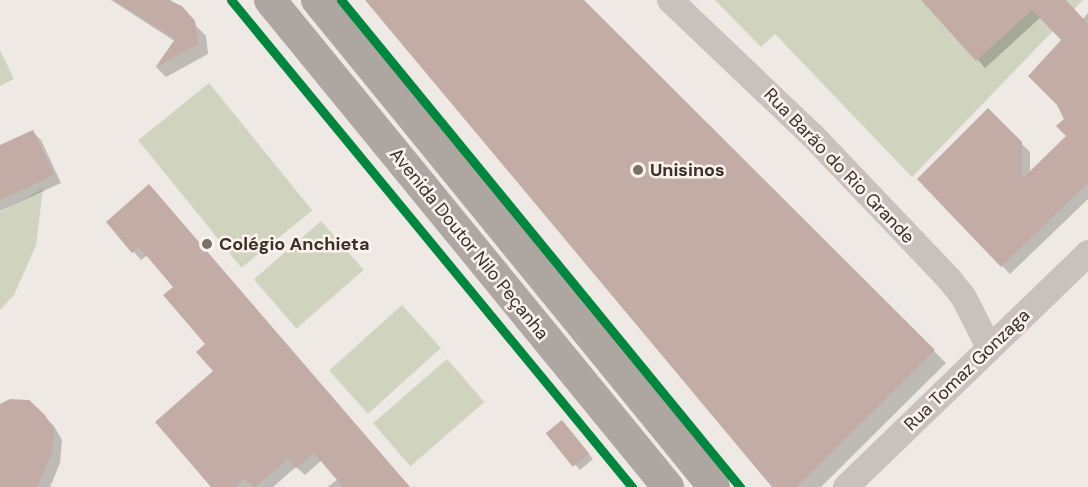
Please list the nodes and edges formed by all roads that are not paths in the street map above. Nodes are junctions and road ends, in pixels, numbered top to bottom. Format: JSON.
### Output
{"nodes":[{"id":1,"x":270,"y":0,"type":"edge"},
{"id":2,"x":317,"y":0,"type":"edge"},
{"id":3,"x":670,"y":0,"type":"edge"},
{"id":4,"x":1088,"y":253,"type":"edge"},
{"id":5,"x":989,"y":347,"type":"junction"},
{"id":6,"x":668,"y":487,"type":"edge"},
{"id":7,"x":714,"y":487,"type":"edge"},
{"id":8,"x":846,"y":487,"type":"edge"}],
"edges":[{"from":1,"to":6,"type":"main road","name":"Avenida Doutor Nilo Peçanha"},
{"from":2,"to":7,"type":"main road","name":"Avenida Doutor Nilo Peçanha"},
{"from":3,"to":5,"type":"street","name":"Rua Barão do Rio Grande"},
{"from":4,"to":5,"type":"street","name":"Rua Tomaz Gonzaga"},
{"from":5,"to":8,"type":"street","name":"Rua Tomaz Gonzaga"}]}
